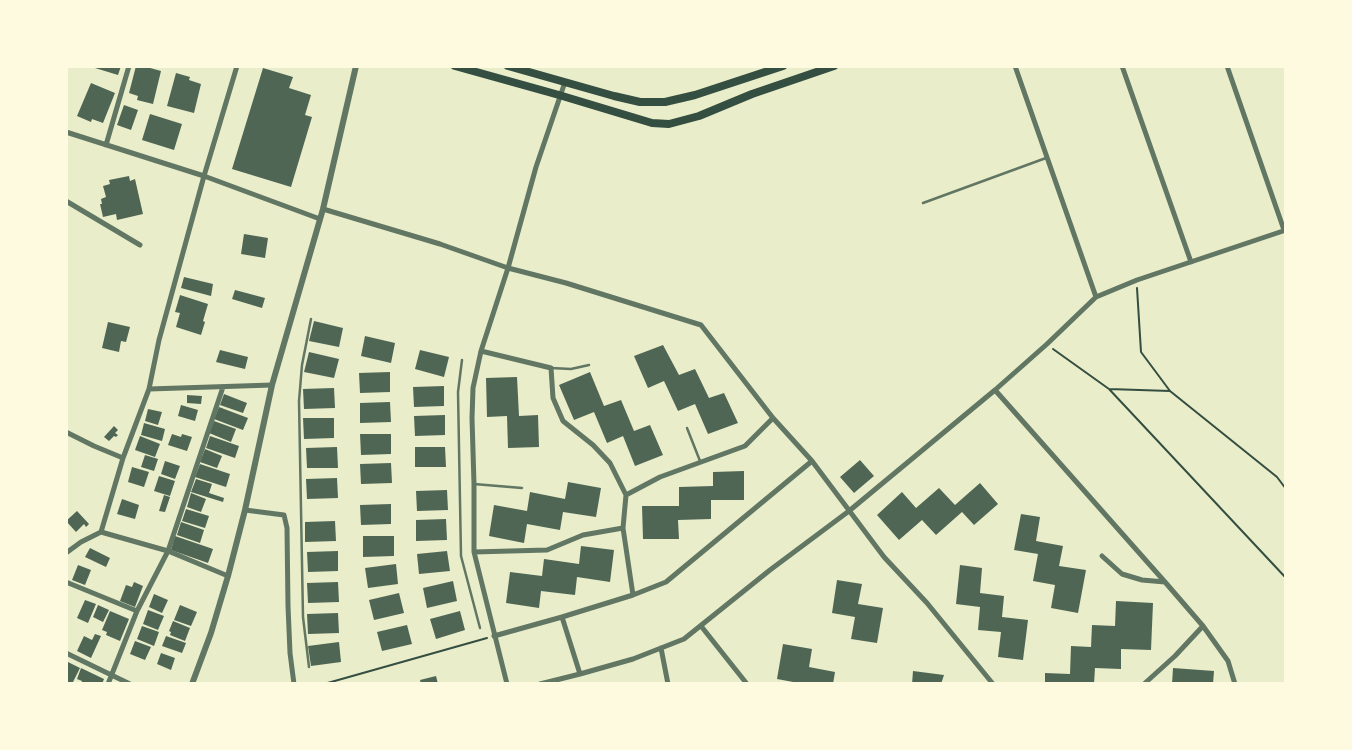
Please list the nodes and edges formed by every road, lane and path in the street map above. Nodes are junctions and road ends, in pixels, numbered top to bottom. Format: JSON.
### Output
{"nodes":[{"id":1,"x":129,"y":66,"type":"edge"},
{"id":2,"x":237,"y":66,"type":"edge"},
{"id":3,"x":356,"y":66,"type":"edge"},
{"id":4,"x":455,"y":66,"type":"edge"},
{"id":5,"x":508,"y":66,"type":"edge"},
{"id":6,"x":783,"y":66,"type":"edge"},
{"id":7,"x":834,"y":66,"type":"edge"},
{"id":8,"x":1015,"y":66,"type":"edge"},
{"id":9,"x":1122,"y":66,"type":"edge"},
{"id":10,"x":1227,"y":66,"type":"edge"},
{"id":11,"x":564,"y":82,"type":"junction"},
{"id":12,"x":560,"y":95,"type":"junction"},
{"id":13,"x":66,"y":132,"type":"edge"},
{"id":14,"x":106,"y":145,"type":"junction"},
{"id":15,"x":1047,"y":157,"type":"junction"},
{"id":16,"x":204,"y":176,"type":"junction"},
{"id":17,"x":66,"y":200,"type":"edge"},
{"id":18,"x":923,"y":203,"type":"dead end"},
{"id":19,"x":323,"y":209,"type":"junction"},
{"id":20,"x":320,"y":219,"type":"junction"},
{"id":21,"x":1285,"y":230,"type":"edge"},
{"id":22,"x":140,"y":245,"type":"dead end"},
{"id":23,"x":1191,"y":262,"type":"junction"},
{"id":24,"x":508,"y":268,"type":"junction"},
{"id":25,"x":1137,"y":280,"type":"junction"},
{"id":26,"x":1096,"y":297,"type":"junction"},
{"id":27,"x":311,"y":320,"type":"dead end"},
{"id":28,"x":1047,"y":344,"type":"junction"},
{"id":29,"x":481,"y":351,"type":"junction"},
{"id":30,"x":462,"y":360,"type":"dead end"},
{"id":31,"x":589,"y":365,"type":"dead end"},
{"id":32,"x":551,"y":368,"type":"junction"},
{"id":33,"x":272,"y":384,"type":"junction"},
{"id":34,"x":223,"y":387,"type":"junction"},
{"id":35,"x":149,"y":389,"type":"junction"},
{"id":36,"x":1110,"y":389,"type":"junction"},
{"id":37,"x":995,"y":390,"type":"junction"},
{"id":38,"x":1170,"y":391,"type":"junction"},
{"id":39,"x":773,"y":418,"type":"junction"},
{"id":40,"x":687,"y":428,"type":"dead end"},
{"id":41,"x":66,"y":432,"type":"edge"},
{"id":42,"x":123,"y":458,"type":"junction"},
{"id":43,"x":812,"y":461,"type":"junction"},
{"id":44,"x":700,"y":462,"type":"junction"},
{"id":45,"x":474,"y":484,"type":"junction"},
{"id":46,"x":522,"y":488,"type":"dead end"},
{"id":47,"x":1286,"y":489,"type":"edge"},
{"id":48,"x":626,"y":495,"type":"junction"},
{"id":49,"x":245,"y":510,"type":"junction"},
{"id":50,"x":849,"y":511,"type":"junction"},
{"id":51,"x":623,"y":528,"type":"junction"},
{"id":52,"x":101,"y":532,"type":"junction"},
{"id":53,"x":168,"y":551,"type":"junction"},
{"id":54,"x":474,"y":552,"type":"junction"},
{"id":55,"x":66,"y":553,"type":"edge"},
{"id":56,"x":1102,"y":556,"type":"dead end"},
{"id":57,"x":228,"y":576,"type":"junction"},
{"id":58,"x":1286,"y":578,"type":"edge"},
{"id":59,"x":66,"y":582,"type":"edge"},
{"id":60,"x":1165,"y":582,"type":"junction"},
{"id":61,"x":633,"y":595,"type":"junction"},
{"id":62,"x":137,"y":610,"type":"junction"},
{"id":63,"x":562,"y":616,"type":"junction"},
{"id":64,"x":701,"y":626,"type":"junction"},
{"id":65,"x":1203,"y":626,"type":"junction"},
{"id":66,"x":480,"y":628,"type":"dead end"},
{"id":67,"x":494,"y":636,"type":"junction"},
{"id":68,"x":661,"y":648,"type":"junction"},
{"id":69,"x":66,"y":654,"type":"edge"},
{"id":70,"x":309,"y":667,"type":"dead end"},
{"id":71,"x":580,"y":674,"type":"junction"},
{"id":72,"x":112,"y":675,"type":"junction"},
{"id":73,"x":108,"y":684,"type":"edge"},
{"id":74,"x":130,"y":684,"type":"edge"},
{"id":75,"x":192,"y":684,"type":"edge"},
{"id":76,"x":294,"y":684,"type":"edge"},
{"id":77,"x":324,"y":684,"type":"edge"},
{"id":78,"x":507,"y":684,"type":"edge"},
{"id":79,"x":540,"y":684,"type":"edge"},
{"id":80,"x":668,"y":684,"type":"edge"},
{"id":81,"x":747,"y":684,"type":"edge"},
{"id":82,"x":993,"y":684,"type":"edge"},
{"id":83,"x":1144,"y":684,"type":"edge"},
{"id":84,"x":1235,"y":684,"type":"edge"}],
"edges":[{"from":1,"to":14,"type":"street"},
{"from":2,"to":16,"type":"street"},
{"from":3,"to":19,"type":"street"},
{"from":4,"to":12,"type":"main road"},
{"from":5,"to":11,"type":"main road"},
{"from":6,"to":11,"type":"main road"},
{"from":7,"to":12,"type":"main road"},
{"from":8,"to":15,"type":"street"},
{"from":9,"to":23,"type":"street"},
{"from":10,"to":21,"type":"street"},
{"from":11,"to":12,"type":"street"},
{"from":12,"to":24,"type":"street"},
{"from":13,"to":14,"type":"street"},
{"from":14,"to":16,"type":"street"},
{"from":15,"to":18,"type":"lane"},
{"from":15,"to":26,"type":"street"},
{"from":16,"to":20,"type":"street"},
{"from":16,"to":35,"type":"street"},
{"from":17,"to":22,"type":"street"},
{"from":19,"to":20,"type":"street"},
{"from":19,"to":24,"type":"street"},
{"from":20,"to":33,"type":"street"},
{"from":21,"to":23,"type":"street"},
{"from":23,"to":25,"type":"street"},
{"from":24,"to":29,"type":"street"},
{"from":24,"to":39,"type":"street"},
{"from":25,"to":26,"type":"street"},
{"from":25,"to":38,"type":"path"},
{"from":26,"to":28,"type":"street"},
{"from":27,"to":70,"type":"lane"},
{"from":28,"to":36,"type":"path"},
{"from":28,"to":37,"type":"street"},
{"from":29,"to":32,"type":"street"},
{"from":29,"to":45,"type":"street"},
{"from":30,"to":66,"type":"lane"},
{"from":31,"to":32,"type":"lane"},
{"from":32,"to":48,"type":"street"},
{"from":33,"to":34,"type":"street"},
{"from":33,"to":49,"type":"street"},
{"from":34,"to":35,"type":"street"},
{"from":34,"to":53,"type":"street"},
{"from":35,"to":42,"type":"street"},
{"from":36,"to":38,"type":"path"},
{"from":36,"to":58,"type":"path"},
{"from":37,"to":50,"type":"street"},
{"from":37,"to":60,"type":"street"},
{"from":38,"to":47,"type":"path"},
{"from":39,"to":43,"type":"street"},
{"from":39,"to":44,"type":"street"},
{"from":40,"to":44,"type":"lane"},
{"from":41,"to":42,"type":"street"},
{"from":42,"to":52,"type":"street"},
{"from":43,"to":50,"type":"street"},
{"from":43,"to":61,"type":"street"},
{"from":44,"to":48,"type":"street"},
{"from":45,"to":46,"type":"lane"},
{"from":45,"to":54,"type":"street"},
{"from":48,"to":51,"type":"street"},
{"from":49,"to":57,"type":"street"},
{"from":49,"to":76,"type":"street"},
{"from":50,"to":64,"type":"street"},
{"from":50,"to":82,"type":"street"},
{"from":51,"to":54,"type":"street"},
{"from":51,"to":61,"type":"street"},
{"from":52,"to":53,"type":"street"},
{"from":52,"to":55,"type":"street"},
{"from":53,"to":57,"type":"street"},
{"from":53,"to":62,"type":"street"},
{"from":54,"to":67,"type":"street"},
{"from":56,"to":60,"type":"street"},
{"from":57,"to":75,"type":"street"},
{"from":59,"to":62,"type":"street"},
{"from":60,"to":65,"type":"street"},
{"from":61,"to":63,"type":"street"},
{"from":62,"to":72,"type":"street"},
{"from":63,"to":67,"type":"street"},
{"from":63,"to":71,"type":"street"},
{"from":64,"to":68,"type":"street"},
{"from":64,"to":81,"type":"street"},
{"from":65,"to":83,"type":"street"},
{"from":65,"to":84,"type":"street"},
{"from":67,"to":77,"type":"path"},
{"from":67,"to":78,"type":"street"},
{"from":68,"to":71,"type":"street"},
{"from":68,"to":80,"type":"street"},
{"from":69,"to":72,"type":"street"},
{"from":71,"to":79,"type":"street"},
{"from":72,"to":73,"type":"street"},
{"from":72,"to":74,"type":"street"}]}
